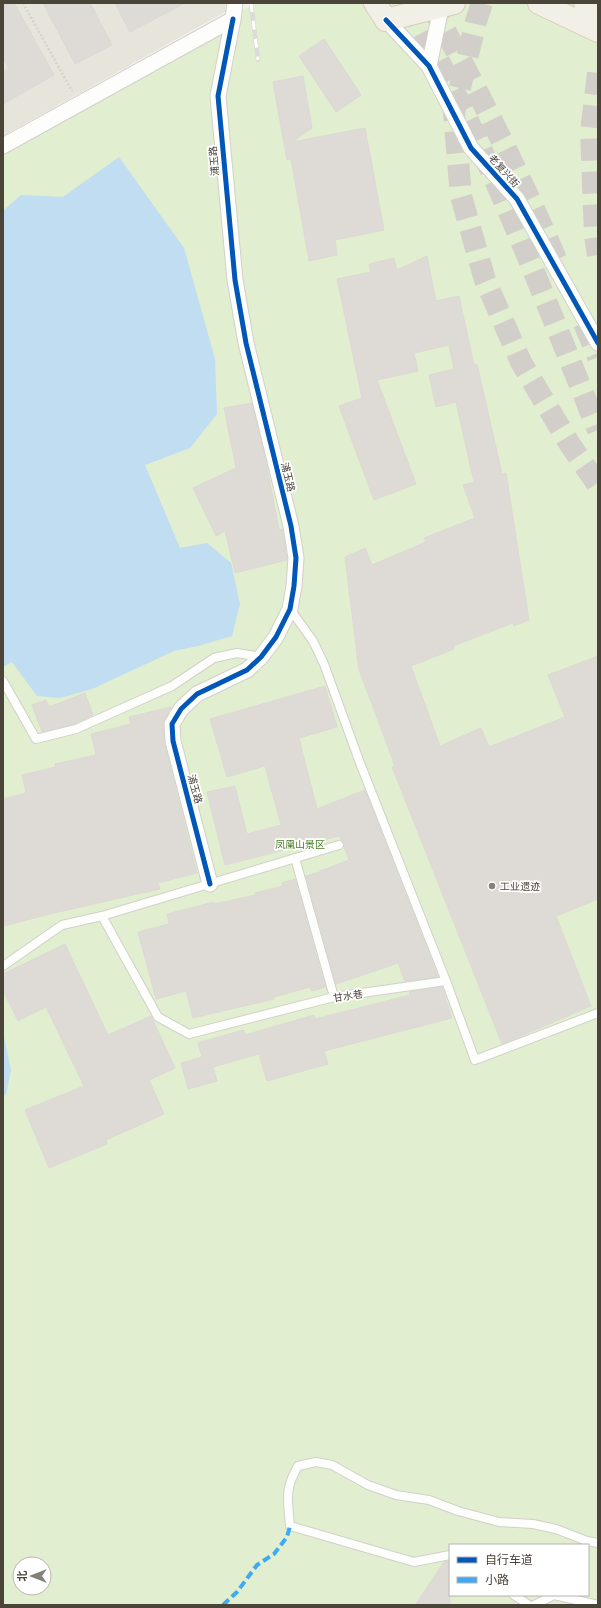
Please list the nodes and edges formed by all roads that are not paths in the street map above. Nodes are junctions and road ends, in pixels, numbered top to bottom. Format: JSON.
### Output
{"nodes":[{"id":1,"x":235,"y":3,"type":"edge"},
{"id":2,"x":412,"y":3,"type":"edge"},
{"id":3,"x":540,"y":3,"type":"edge"},
{"id":4,"x":585,"y":3,"type":"edge"},
{"id":5,"x":446,"y":4,"type":"edge"},
{"id":6,"x":598,"y":10,"type":"edge"},
{"id":7,"x":380,"y":12,"type":"edge"},
{"id":8,"x":233,"y":19,"type":"junction"},
{"id":9,"x":598,"y":31,"type":"edge"},
{"id":10,"x":429,"y":66,"type":"junction"},
{"id":11,"x":3,"y":146,"type":"edge"},
{"id":12,"x":598,"y":343,"type":"edge"},
{"id":13,"x":290,"y":609,"type":"junction"},
{"id":14,"x":260,"y":657,"type":"junction"},
{"id":15,"x":3,"y":681,"type":"edge"},
{"id":16,"x":338,"y":845,"type":"dead end"},
{"id":17,"x":295,"y":858,"type":"junction"},
{"id":18,"x":210,"y":884,"type":"junction"},
{"id":19,"x":102,"y":916,"type":"junction"},
{"id":20,"x":3,"y":966,"type":"edge"},
{"id":21,"x":446,"y":981,"type":"junction"},
{"id":22,"x":334,"y":998,"type":"junction"},
{"id":23,"x":598,"y":1013,"type":"edge"},
{"id":24,"x":598,"y":1543,"type":"edge"},
{"id":25,"x":449,"y":1556,"type":"edge"},
{"id":26,"x":516,"y":1596,"type":"edge"},
{"id":27,"x":552,"y":1596,"type":"edge"},
{"id":28,"x":558,"y":1596,"type":"edge"},
{"id":29,"x":529,"y":1605,"type":"edge"},
{"id":30,"x":534,"y":1605,"type":"edge"},
{"id":31,"x":598,"y":1605,"type":"edge"}],
"edges":[{"from":1,"to":8,"type":"street","name":"浦玉路"},
{"from":2,"to":7,"type":"main road"},
{"from":3,"to":9,"type":"main road"},
{"from":4,"to":6,"type":"main road"},
{"from":5,"to":7,"type":"main road"},
{"from":5,"to":10,"type":"street"},
{"from":7,"to":10,"type":"street","name":"老复兴街"},
{"from":8,"to":11,"type":"street"},
{"from":8,"to":13,"type":"street","name":"浦玉路"},
{"from":10,"to":12,"type":"street","name":"老复兴街"},
{"from":13,"to":14,"type":"street","name":"浦玉路"},
{"from":13,"to":21,"type":"lane"},
{"from":14,"to":15,"type":"lane"},
{"from":14,"to":18,"type":"street","name":"浦玉路"},
{"from":16,"to":17,"type":"lane"},
{"from":17,"to":18,"type":"lane"},
{"from":17,"to":22,"type":"lane"},
{"from":18,"to":19,"type":"lane"},
{"from":19,"to":20,"type":"lane"},
{"from":19,"to":22,"type":"lane","name":"甘水巷"},
{"from":21,"to":22,"type":"lane","name":"甘水巷"},
{"from":21,"to":23,"type":"lane"},
{"from":24,"to":25,"type":"lane"},
{"from":26,"to":29,"type":"lane"},
{"from":27,"to":30,"type":"lane"},
{"from":28,"to":31,"type":"lane"}]}
